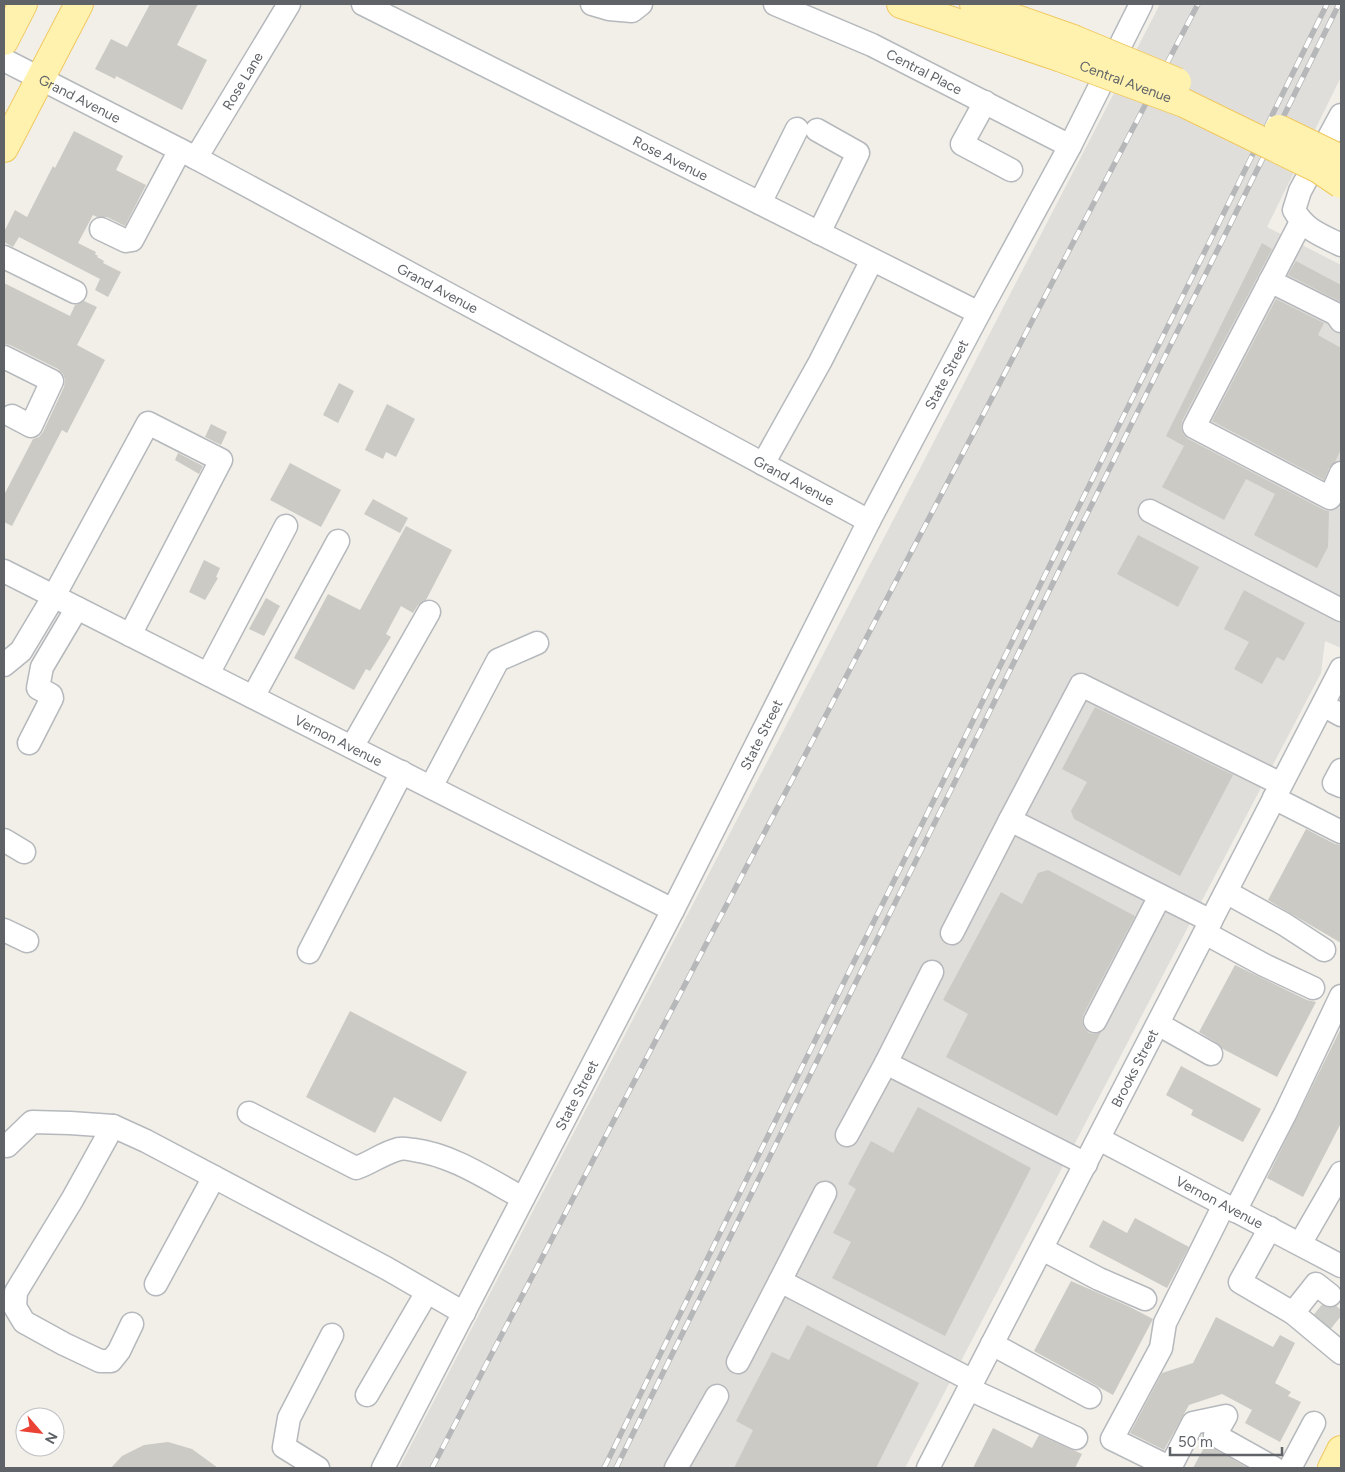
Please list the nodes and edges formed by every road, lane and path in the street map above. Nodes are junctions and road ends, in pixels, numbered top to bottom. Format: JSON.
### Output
{"nodes":[{"id":1,"x":24,"y":4,"type":"edge"},
{"id":2,"x":79,"y":4,"type":"edge"},
{"id":3,"x":289,"y":4,"type":"edge"},
{"id":4,"x":363,"y":4,"type":"edge"},
{"id":5,"x":592,"y":4,"type":"edge"},
{"id":6,"x":641,"y":4,"type":"edge"},
{"id":7,"x":775,"y":4,"type":"edge"},
{"id":8,"x":901,"y":4,"type":"edge"},
{"id":9,"x":974,"y":4,"type":"edge"},
{"id":10,"x":1139,"y":5,"type":"edge"},
{"id":11,"x":4,"y":41,"type":"edge"},
{"id":12,"x":1066,"y":48,"type":"junction"},
{"id":13,"x":4,"y":60,"type":"edge"},
{"id":14,"x":41,"y":79,"type":"junction"},
{"id":15,"x":985,"y":102,"type":"junction"},
{"id":16,"x":1341,"y":115,"type":"edge"},
{"id":17,"x":1070,"y":146,"type":"junction"},
{"id":18,"x":4,"y":148,"type":"edge"},
{"id":19,"x":188,"y":154,"type":"junction"},
{"id":20,"x":1341,"y":159,"type":"edge"},
{"id":21,"x":1011,"y":170,"type":"dead end"},
{"id":22,"x":1341,"y":184,"type":"edge"},
{"id":23,"x":760,"y":203,"type":"junction"},
{"id":24,"x":1301,"y":222,"type":"junction"},
{"id":25,"x":102,"y":229,"type":"dead end"},
{"id":26,"x":819,"y":233,"type":"junction"},
{"id":27,"x":1341,"y":245,"type":"edge"},
{"id":28,"x":4,"y":256,"type":"edge"},
{"id":29,"x":872,"y":260,"type":"junction"},
{"id":30,"x":1270,"y":281,"type":"junction"},
{"id":31,"x":75,"y":292,"type":"dead end"},
{"id":32,"x":979,"y":313,"type":"junction"},
{"id":33,"x":1341,"y":322,"type":"edge"},
{"id":34,"x":4,"y":357,"type":"edge"},
{"id":35,"x":6,"y":420,"type":"edge"},
{"id":36,"x":763,"y":464,"type":"junction"},
{"id":37,"x":1341,"y":473,"type":"edge"},
{"id":38,"x":1150,"y":511,"type":"dead end"},
{"id":39,"x":869,"y":521,"type":"junction"},
{"id":40,"x":286,"y":526,"type":"dead end"},
{"id":41,"x":338,"y":541,"type":"dead end"},
{"id":42,"x":4,"y":571,"type":"edge"},
{"id":43,"x":54,"y":596,"type":"junction"},
{"id":44,"x":77,"y":608,"type":"junction"},
{"id":45,"x":1341,"y":610,"type":"edge"},
{"id":46,"x":429,"y":612,"type":"dead end"},
{"id":47,"x":31,"y":634,"type":"junction"},
{"id":48,"x":130,"y":635,"type":"junction"},
{"id":49,"x":537,"y":643,"type":"dead end"},
{"id":50,"x":54,"y":648,"type":"junction"},
{"id":51,"x":4,"y":665,"type":"edge"},
{"id":52,"x":1341,"y":669,"type":"edge"},
{"id":53,"x":208,"y":674,"type":"junction"},
{"id":54,"x":254,"y":697,"type":"junction"},
{"id":55,"x":1332,"y":710,"type":"edge"},
{"id":56,"x":29,"y":743,"type":"dead end"},
{"id":57,"x":352,"y":748,"type":"junction"},
{"id":58,"x":1341,"y":770,"type":"edge"},
{"id":59,"x":402,"y":772,"type":"junction"},
{"id":60,"x":1341,"y":786,"type":"edge"},
{"id":61,"x":431,"y":787,"type":"junction"},
{"id":62,"x":1278,"y":791,"type":"junction"},
{"id":63,"x":1010,"y":820,"type":"junction"},
{"id":64,"x":1341,"y":832,"type":"edge"},
{"id":65,"x":4,"y":840,"type":"edge"},
{"id":66,"x":24,"y":852,"type":"dead end"},
{"id":67,"x":1226,"y":892,"type":"junction"},
{"id":68,"x":1160,"y":896,"type":"junction"},
{"id":69,"x":673,"y":910,"type":"junction"},
{"id":70,"x":1208,"y":927,"type":"junction"},
{"id":71,"x":4,"y":930,"type":"edge"},
{"id":72,"x":952,"y":933,"type":"dead end"},
{"id":73,"x":27,"y":940,"type":"dead end"},
{"id":74,"x":1324,"y":950,"type":"dead end"},
{"id":75,"x":309,"y":952,"type":"dead end"},
{"id":76,"x":932,"y":972,"type":"dead end"},
{"id":77,"x":1313,"y":988,"type":"dead end"},
{"id":78,"x":1341,"y":996,"type":"edge"},
{"id":79,"x":1095,"y":1021,"type":"dead end"},
{"id":80,"x":1158,"y":1024,"type":"junction"},
{"id":81,"x":1211,"y":1054,"type":"dead end"},
{"id":82,"x":886,"y":1063,"type":"junction"},
{"id":83,"x":249,"y":1113,"type":"dead end"},
{"id":84,"x":113,"y":1126,"type":"junction"},
{"id":85,"x":847,"y":1135,"type":"dead end"},
{"id":86,"x":1099,"y":1139,"type":"junction"},
{"id":87,"x":7,"y":1146,"type":"dead end"},
{"id":88,"x":1086,"y":1164,"type":"junction"},
{"id":89,"x":1341,"y":1173,"type":"edge"},
{"id":90,"x":214,"y":1177,"type":"junction"},
{"id":91,"x":825,"y":1193,"type":"dead end"},
{"id":92,"x":523,"y":1198,"type":"junction"},
{"id":93,"x":1230,"y":1208,"type":"junction"},
{"id":94,"x":1270,"y":1228,"type":"junction"},
{"id":95,"x":1300,"y":1244,"type":"junction"},
{"id":96,"x":1042,"y":1249,"type":"junction"},
{"id":97,"x":1341,"y":1266,"type":"edge"},
{"id":98,"x":780,"y":1281,"type":"junction"},
{"id":99,"x":156,"y":1284,"type":"dead end"},
{"id":100,"x":427,"y":1292,"type":"junction"},
{"id":101,"x":1145,"y":1299,"type":"dead end"},
{"id":102,"x":464,"y":1312,"type":"junction"},
{"id":103,"x":132,"y":1324,"type":"dead end"},
{"id":104,"x":332,"y":1335,"type":"dead end"},
{"id":105,"x":992,"y":1344,"type":"junction"},
{"id":106,"x":1341,"y":1353,"type":"edge"},
{"id":107,"x":738,"y":1362,"type":"dead end"},
{"id":108,"x":971,"y":1385,"type":"junction"},
{"id":109,"x":367,"y":1395,"type":"dead end"},
{"id":110,"x":717,"y":1396,"type":"dead end"},
{"id":111,"x":1090,"y":1397,"type":"dead end"},
{"id":112,"x":1314,"y":1423,"type":"dead end"},
{"id":113,"x":1076,"y":1438,"type":"dead end"},
{"id":114,"x":1341,"y":1450,"type":"edge"},
{"id":115,"x":318,"y":1468,"type":"edge"},
{"id":116,"x":383,"y":1468,"type":"edge"},
{"id":117,"x":676,"y":1468,"type":"edge"},
{"id":118,"x":928,"y":1468,"type":"edge"},
{"id":119,"x":1171,"y":1468,"type":"edge"},
{"id":120,"x":1274,"y":1468,"type":"edge"},
{"id":121,"x":1290,"y":1468,"type":"edge"},
{"id":122,"x":1332,"y":1468,"type":"edge"}],
"edges":[{"from":1,"to":11,"type":"main road"},
{"from":2,"to":14,"type":"main road"},
{"from":3,"to":19,"type":"street","name":"Rose Lane"},
{"from":4,"to":23,"type":"street","name":"Rose Avenue"},
{"from":5,"to":6,"type":"street"},
{"from":7,"to":15,"type":"street","name":"Central Place"},
{"from":8,"to":12,"type":"main road","name":"Central Avenue"},
{"from":9,"to":12,"type":"main road","name":"Central Avenue"},
{"from":10,"to":17,"type":"street","name":"State Street"},
{"from":12,"to":20,"type":"main road","name":"Central Avenue","bridge":true},
{"from":12,"to":22,"type":"main road","name":"Central Avenue","bridge":true},
{"from":13,"to":14,"type":"street","name":"Grand Avenue"},
{"from":14,"to":18,"type":"main road"},
{"from":14,"to":19,"type":"street","name":"Grand Avenue"},
{"from":15,"to":17,"type":"street","name":"Central Place"},
{"from":15,"to":21,"type":"street"},
{"from":16,"to":24,"type":"street"},
{"from":17,"to":32,"type":"street","name":"State Street"},
{"from":19,"to":25,"type":"street","name":"Rose Lane"},
{"from":19,"to":36,"type":"street","name":"Grand Avenue"},
{"from":23,"to":26,"type":"street","name":"Rose Avenue"},
{"from":23,"to":26,"type":"street"},
{"from":24,"to":27,"type":"street"},
{"from":24,"to":30,"type":"street"},
{"from":26,"to":29,"type":"street","name":"Rose Avenue"},
{"from":28,"to":31,"type":"street"},
{"from":29,"to":32,"type":"street","name":"Rose Avenue"},
{"from":29,"to":36,"type":"street"},
{"from":30,"to":33,"type":"street"},
{"from":30,"to":37,"type":"street"},
{"from":32,"to":39,"type":"street","name":"State Street"},
{"from":34,"to":35,"type":"street"},
{"from":36,"to":39,"type":"street","name":"Grand Avenue"},
{"from":38,"to":45,"type":"street"},
{"from":39,"to":69,"type":"street","name":"State Street"},
{"from":40,"to":53,"type":"street"},
{"from":41,"to":54,"type":"street"},
{"from":42,"to":43,"type":"street","name":"Vernon Avenue"},
{"from":43,"to":44,"type":"street","name":"Vernon Avenue"},
{"from":43,"to":47,"type":"street"},
{"from":43,"to":48,"type":"street"},
{"from":44,"to":48,"type":"street","name":"Vernon Avenue"},
{"from":44,"to":50,"type":"street"},
{"from":46,"to":57,"type":"street"},
{"from":47,"to":50,"type":"street"},
{"from":47,"to":51,"type":"street"},
{"from":48,"to":53,"type":"street","name":"Vernon Avenue"},
{"from":49,"to":61,"type":"street"},
{"from":50,"to":56,"type":"street"},
{"from":52,"to":55,"type":"street","name":"Brooks Street"},
{"from":53,"to":54,"type":"street","name":"Vernon Avenue"},
{"from":54,"to":57,"type":"street","name":"Vernon Avenue"},
{"from":55,"to":62,"type":"street","name":"Brooks Street"},
{"from":57,"to":59,"type":"street","name":"Vernon Avenue"},
{"from":58,"to":60,"type":"street"},
{"from":59,"to":61,"type":"street","name":"Vernon Avenue"},
{"from":59,"to":75,"type":"street"},
{"from":61,"to":69,"type":"street","name":"Vernon Avenue"},
{"from":62,"to":63,"type":"street"},
{"from":62,"to":64,"type":"street"},
{"from":62,"to":67,"type":"street","name":"Brooks Street"},
{"from":63,"to":68,"type":"street"},
{"from":63,"to":72,"type":"street"},
{"from":65,"to":66,"type":"street"},
{"from":67,"to":70,"type":"street","name":"Brooks Street"},
{"from":67,"to":74,"type":"street"},
{"from":68,"to":70,"type":"street"},
{"from":68,"to":79,"type":"street"},
{"from":69,"to":92,"type":"street","name":"State Street"},
{"from":70,"to":77,"type":"street"},
{"from":70,"to":80,"type":"street","name":"Brooks Street"},
{"from":71,"to":73,"type":"street"},
{"from":76,"to":82,"type":"street"},
{"from":78,"to":93,"type":"street"},
{"from":80,"to":81,"type":"street"},
{"from":80,"to":86,"type":"street","name":"Brooks Street"},
{"from":82,"to":85,"type":"street"},
{"from":82,"to":88,"type":"street"},
{"from":83,"to":92,"type":"street"},
{"from":84,"to":87,"type":"street"},
{"from":84,"to":90,"type":"street"},
{"from":84,"to":103,"type":"street"},
{"from":86,"to":88,"type":"street","name":"Brooks Street"},
{"from":86,"to":93,"type":"street","name":"Vernon Avenue"},
{"from":88,"to":96,"type":"street","name":"Brooks Street"},
{"from":89,"to":95,"type":"street"},
{"from":90,"to":99,"type":"street"},
{"from":90,"to":100,"type":"street"},
{"from":91,"to":98,"type":"street"},
{"from":92,"to":102,"type":"street","name":"State Street"},
{"from":93,"to":94,"type":"street","name":"Vernon Avenue"},
{"from":93,"to":119,"type":"street"},
{"from":94,"to":95,"type":"street","name":"Vernon Avenue"},
{"from":94,"to":106,"type":"street"},
{"from":95,"to":97,"type":"street","name":"Vernon Avenue"},
{"from":96,"to":101,"type":"street"},
{"from":96,"to":105,"type":"street","name":"Brooks Street"},
{"from":98,"to":107,"type":"street"},
{"from":98,"to":108,"type":"street"},
{"from":100,"to":102,"type":"street"},
{"from":100,"to":109,"type":"street"},
{"from":102,"to":116,"type":"street","name":"State Street"},
{"from":104,"to":115,"type":"street"},
{"from":105,"to":108,"type":"street","name":"Brooks Street"},
{"from":105,"to":111,"type":"street"},
{"from":108,"to":113,"type":"street"},
{"from":108,"to":118,"type":"street","name":"Brooks Street"},
{"from":110,"to":117,"type":"street"},
{"from":112,"to":121,"type":"street"},
{"from":114,"to":122,"type":"main road"},
{"from":119,"to":120,"type":"street"}]}
